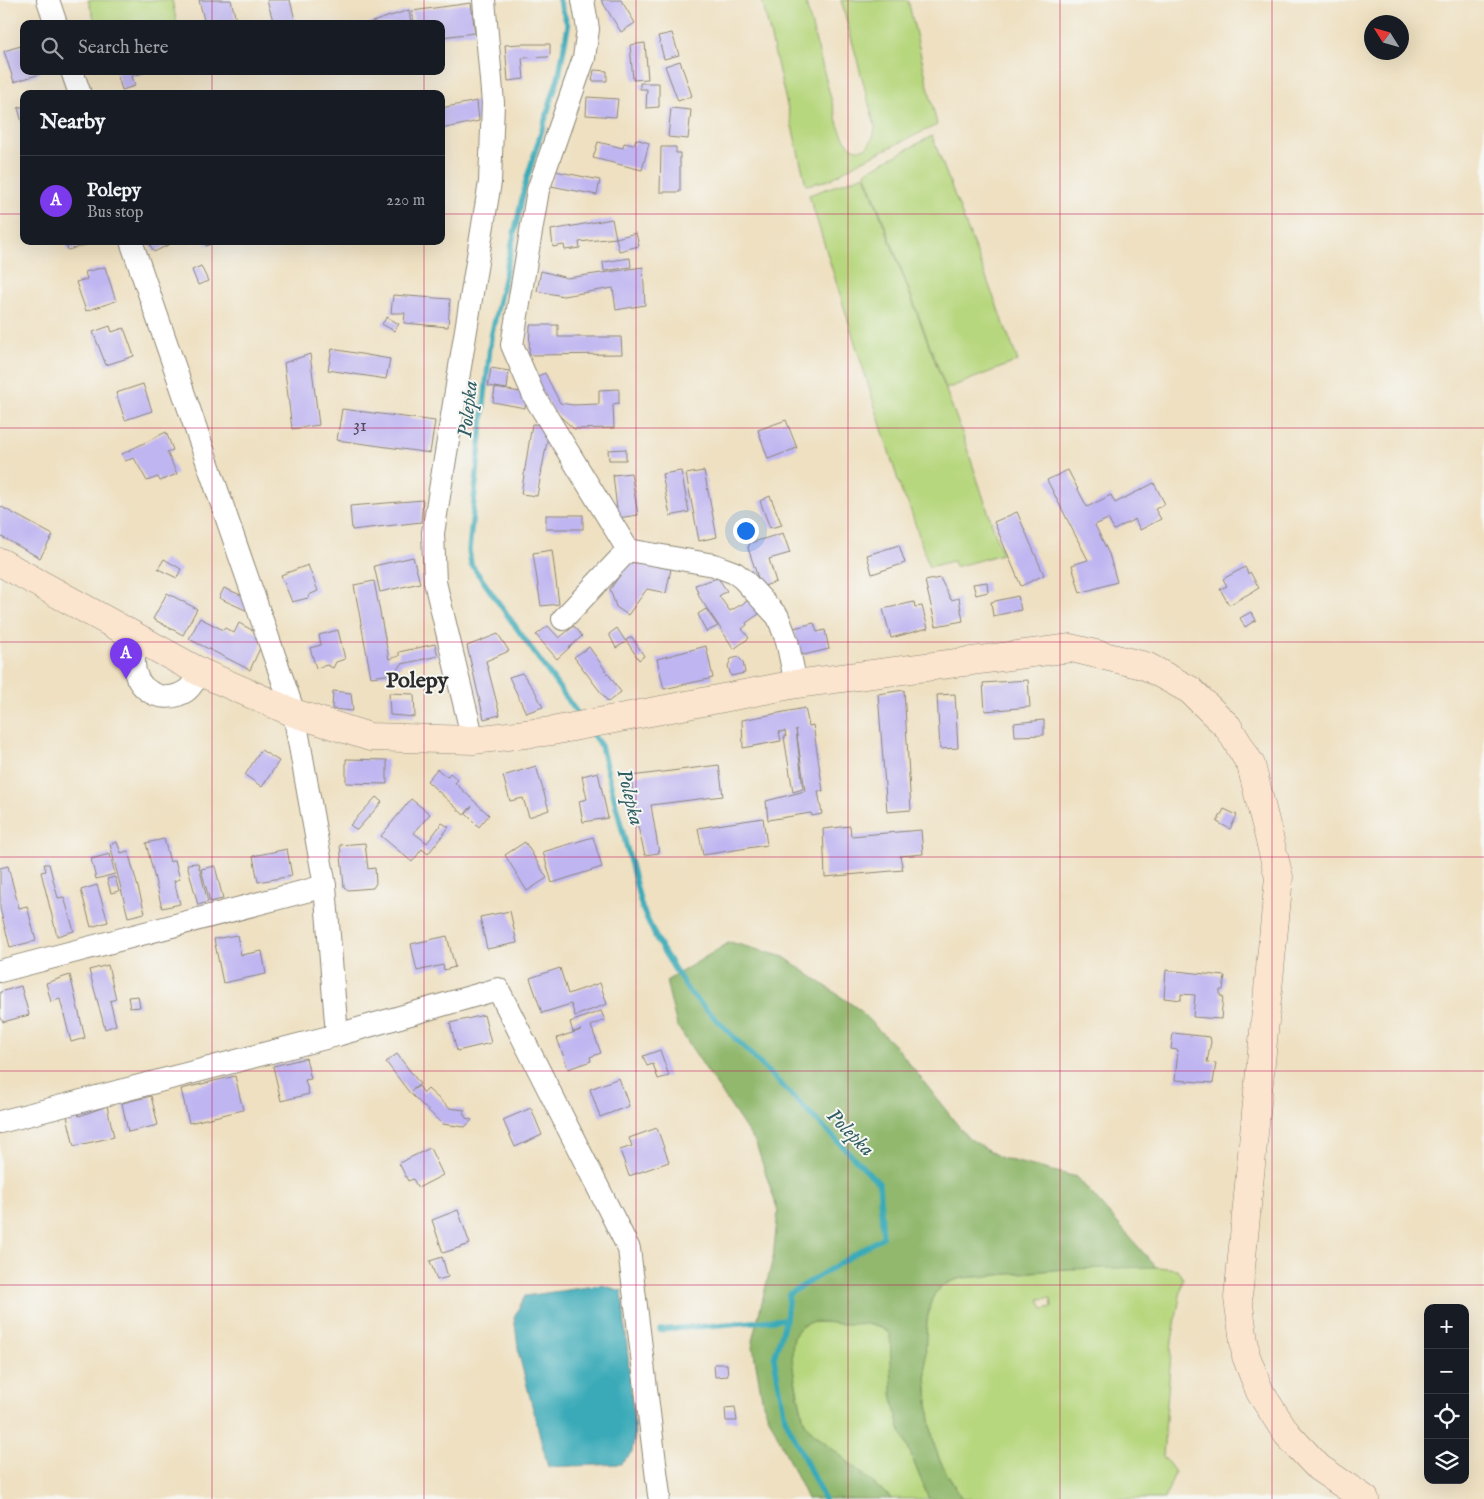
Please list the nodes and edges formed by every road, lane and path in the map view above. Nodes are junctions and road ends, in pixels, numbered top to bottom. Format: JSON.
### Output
{"nodes":[{"id":1,"x":48,"y":0,"type":"edge"},
{"id":2,"x":484,"y":0,"type":"edge"},
{"id":3,"x":583,"y":0,"type":"edge"},
{"id":4,"x":55,"y":20,"type":"edge"},
{"id":5,"x":73,"y":75,"type":"edge"},
{"id":6,"x":79,"y":90,"type":"edge"},
{"id":7,"x":132,"y":245,"type":"edge"},
{"id":8,"x":628,"y":550,"type":"junction"},
{"id":9,"x":0,"y":562,"type":"edge"},
{"id":10,"x":563,"y":620,"type":"dead end"},
{"id":11,"x":139,"y":640,"type":"junction"},
{"id":12,"x":200,"y":672,"type":"junction"},
{"id":13,"x":796,"y":684,"type":"junction"},
{"id":14,"x":294,"y":713,"type":"junction"},
{"id":15,"x":473,"y":740,"type":"junction"},
{"id":16,"x":325,"y":886,"type":"junction"},
{"id":17,"x":0,"y":971,"type":"edge"},
{"id":18,"x":337,"y":1035,"type":"junction"},
{"id":19,"x":0,"y":1122,"type":"edge"},
{"id":20,"x":659,"y":1495,"type":"dead end"},
{"id":21,"x":1365,"y":1499,"type":"edge"}],
"edges":[{"from":1,"to":4,"type":"street"},
{"from":2,"to":15,"type":"street"},
{"from":3,"to":8,"type":"street"},
{"from":5,"to":6,"type":"street"},
{"from":7,"to":14,"type":"street"},
{"from":8,"to":10,"type":"street"},
{"from":8,"to":13,"type":"street"},
{"from":9,"to":11,"type":"street"},
{"from":11,"to":12,"type":"street"},
{"from":11,"to":12,"type":"street"},
{"from":12,"to":14,"type":"street"},
{"from":13,"to":15,"type":"street"},
{"from":13,"to":21,"type":"street"},
{"from":14,"to":15,"type":"street"},
{"from":14,"to":16,"type":"street"},
{"from":16,"to":17,"type":"street"},
{"from":16,"to":18,"type":"street"},
{"from":18,"to":19,"type":"street"},
{"from":18,"to":20,"type":"street"}]}
